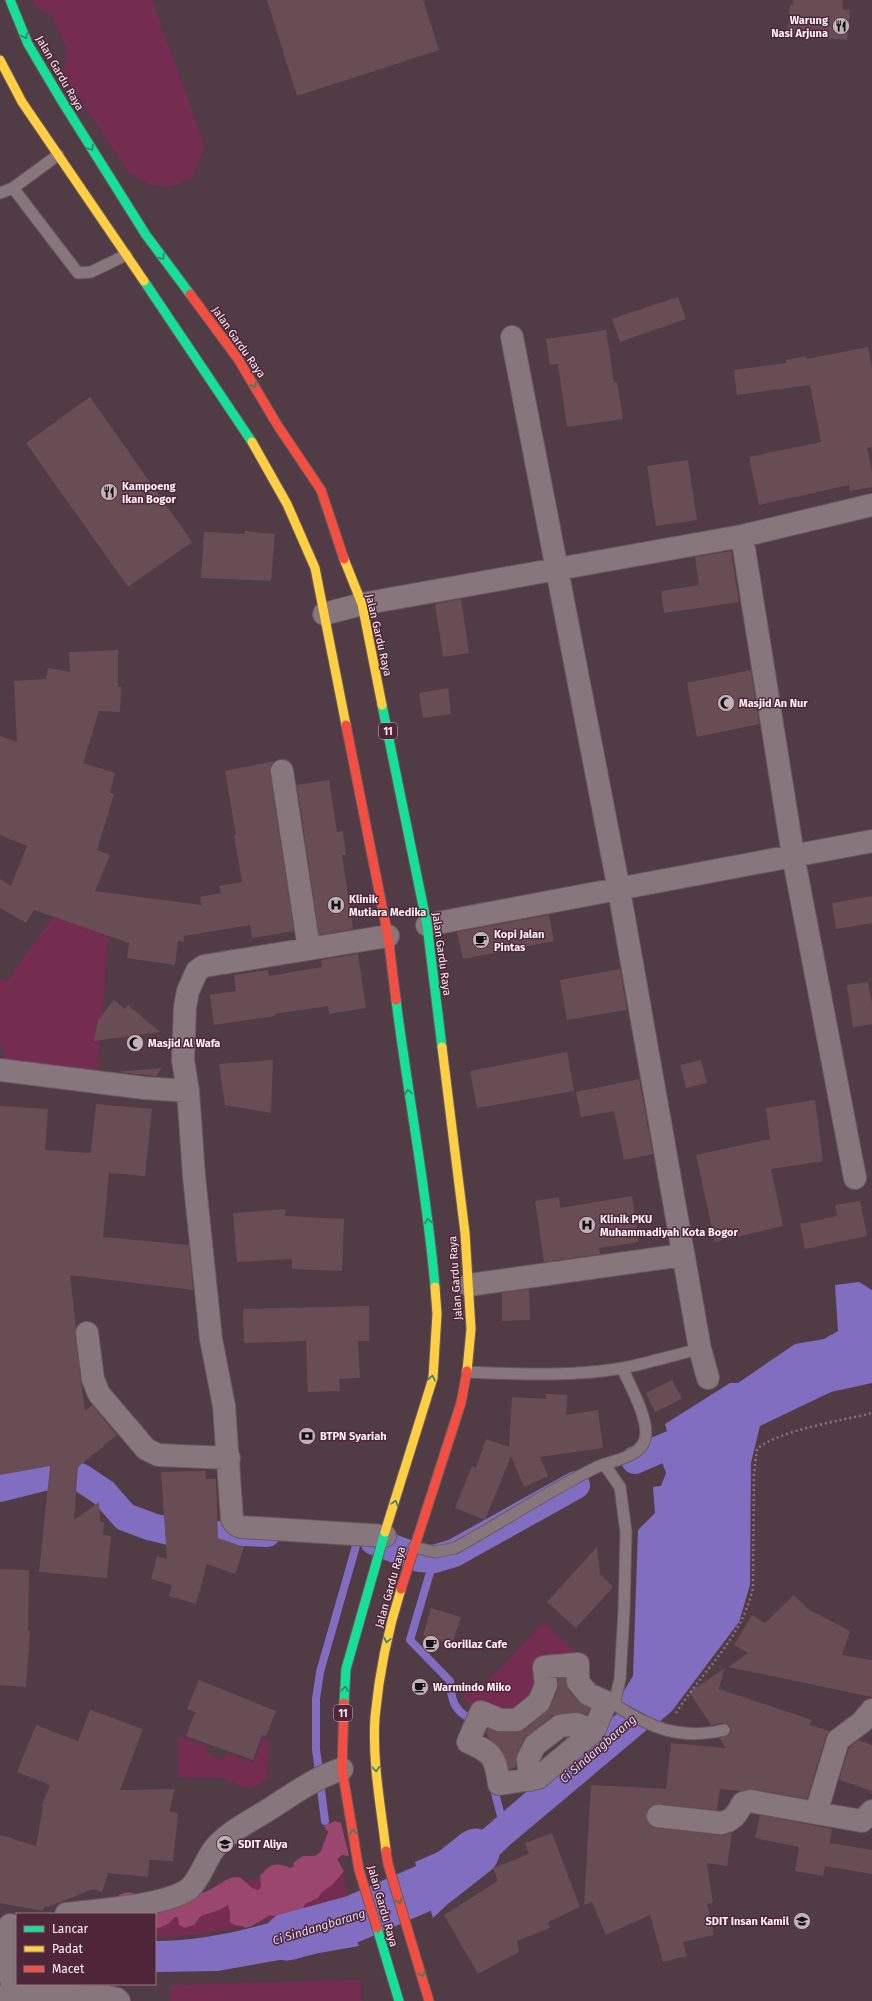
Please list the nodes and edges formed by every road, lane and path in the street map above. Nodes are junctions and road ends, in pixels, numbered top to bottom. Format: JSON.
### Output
{"nodes":[{"id":1,"x":10,"y":0,"type":"edge"},
{"id":2,"x":0,"y":60,"type":"edge"},
{"id":3,"x":58,"y":155,"type":"junction"},
{"id":4,"x":13,"y":188,"type":"junction"},
{"id":5,"x":0,"y":193,"type":"edge"},
{"id":6,"x":126,"y":254,"type":"junction"},
{"id":7,"x":512,"y":338,"type":"dead end"},
{"id":8,"x":872,"y":506,"type":"edge"},
{"id":9,"x":742,"y":536,"type":"junction"},
{"id":10,"x":556,"y":569,"type":"junction"},
{"id":11,"x":362,"y":604,"type":"junction"},
{"id":12,"x":324,"y":614,"type":"junction"},
{"id":13,"x":282,"y":771,"type":"dead end"},
{"id":14,"x":872,"y":841,"type":"edge"},
{"id":15,"x":793,"y":855,"type":"junction"},
{"id":16,"x":619,"y":890,"type":"junction"},
{"id":17,"x":427,"y":925,"type":"junction"},
{"id":18,"x":388,"y":936,"type":"junction"},
{"id":19,"x":309,"y":949,"type":"junction"},
{"id":20,"x":0,"y":1070,"type":"edge"},
{"id":21,"x":188,"y":1092,"type":"junction"},
{"id":22,"x":855,"y":1178,"type":"dead end"},
{"id":23,"x":683,"y":1255,"type":"junction"},
{"id":24,"x":468,"y":1286,"type":"junction"},
{"id":25,"x":87,"y":1333,"type":"dead end"},
{"id":26,"x":700,"y":1349,"type":"junction"},
{"id":27,"x":622,"y":1368,"type":"junction"},
{"id":28,"x":467,"y":1372,"type":"junction"},
{"id":29,"x":708,"y":1378,"type":"dead end"},
{"id":30,"x":872,"y":1413,"type":"edge"},
{"id":31,"x":229,"y":1458,"type":"junction"},
{"id":32,"x":604,"y":1464,"type":"junction"},
{"id":33,"x":384,"y":1538,"type":"junction"},
{"id":34,"x":414,"y":1548,"type":"junction"},
{"id":35,"x":614,"y":1703,"type":"junction"},
{"id":36,"x":872,"y":1710,"type":"edge"},
{"id":37,"x":662,"y":1729,"type":"junction"},
{"id":38,"x":724,"y":1730,"type":"dead end"},
{"id":39,"x":594,"y":1731,"type":"junction"},
{"id":40,"x":342,"y":1769,"type":"junction"},
{"id":41,"x":530,"y":1780,"type":"junction"},
{"id":42,"x":872,"y":1811,"type":"edge"},
{"id":43,"x":816,"y":1813,"type":"junction"},
{"id":44,"x":658,"y":1816,"type":"dead end"},
{"id":45,"x":74,"y":1913,"type":"edge"},
{"id":46,"x":10,"y":1928,"type":"edge"},
{"id":47,"x":8,"y":1990,"type":"edge"},
{"id":48,"x":119,"y":2001,"type":"edge"},
{"id":49,"x":399,"y":2001,"type":"edge"},
{"id":50,"x":429,"y":2001,"type":"edge"}],
"edges":[{"from":1,"to":11,"type":"highway","name":"Jalan Gardu Raya","number":"11","one_way":true},
{"from":2,"to":3,"type":"highway","name":"Jalan Gardu Raya","number":"11"},
{"from":3,"to":4,"type":"lane"},
{"from":3,"to":6,"type":"highway","name":"Jalan Gardu Raya","number":"11"},
{"from":4,"to":5,"type":"lane"},
{"from":4,"to":6,"type":"lane"},
{"from":6,"to":12,"type":"highway","name":"Jalan Gardu Raya","number":"11"},
{"from":7,"to":10,"type":"street"},
{"from":8,"to":9,"type":"street"},
{"from":9,"to":10,"type":"street"},
{"from":9,"to":15,"type":"street"},
{"from":10,"to":11,"type":"street"},
{"from":10,"to":16,"type":"street"},
{"from":11,"to":12,"type":"street"},
{"from":11,"to":17,"type":"highway","name":"Jalan Gardu Raya","number":"11"},
{"from":12,"to":18,"type":"highway","name":"Jalan Gardu Raya","number":"11"},
{"from":13,"to":19,"type":"street"},
{"from":14,"to":15,"type":"street"},
{"from":15,"to":16,"type":"street"},
{"from":15,"to":22,"type":"street"},
{"from":16,"to":17,"type":"street"},
{"from":16,"to":23,"type":"street"},
{"from":17,"to":24,"type":"highway","name":"Jalan Gardu Raya","number":"11"},
{"from":18,"to":19,"type":"street"},
{"from":33,"to":18,"type":"highway","name":"Jalan Gardu Raya","number":"11","one_way":true},
{"from":19,"to":21,"type":"street"},
{"from":20,"to":21,"type":"street"},
{"from":21,"to":31,"type":"street"},
{"from":23,"to":24,"type":"street"},
{"from":23,"to":26,"type":"street"},
{"from":24,"to":28,"type":"highway","name":"Jalan Gardu Raya","number":"11"},
{"from":25,"to":31,"type":"street"},
{"from":26,"to":27,"type":"lane"},
{"from":26,"to":29,"type":"street"},
{"from":27,"to":28,"type":"lane"},
{"from":27,"to":32,"type":"lane"},
{"from":28,"to":34,"type":"highway","name":"Jalan Gardu Raya","number":"11"},
{"from":30,"to":37,"type":"path"},
{"from":31,"to":33,"type":"street"},
{"from":32,"to":34,"type":"lane"},
{"from":32,"to":35,"type":"lane"},
{"from":40,"to":33,"type":"highway","name":"Jalan Gardu Raya","number":"11","one_way":true},
{"from":34,"to":50,"type":"highway","name":"Jalan Gardu Raya","number":"11","one_way":true},
{"from":35,"to":37,"type":"lane"},
{"from":35,"to":39,"type":"street"},
{"from":35,"to":41,"type":"street"},
{"from":36,"to":43,"type":"street"},
{"from":37,"to":38,"type":"lane"},
{"from":39,"to":41,"type":"street"},
{"from":39,"to":41,"type":"street"},
{"from":40,"to":45,"type":"street"},
{"from":49,"to":40,"type":"highway","name":"Jalan Gardu Raya","number":"11","one_way":true},
{"from":42,"to":43,"type":"street"},
{"from":43,"to":44,"type":"street"},
{"from":46,"to":47,"type":"street"},
{"from":47,"to":48,"type":"street"}]}
